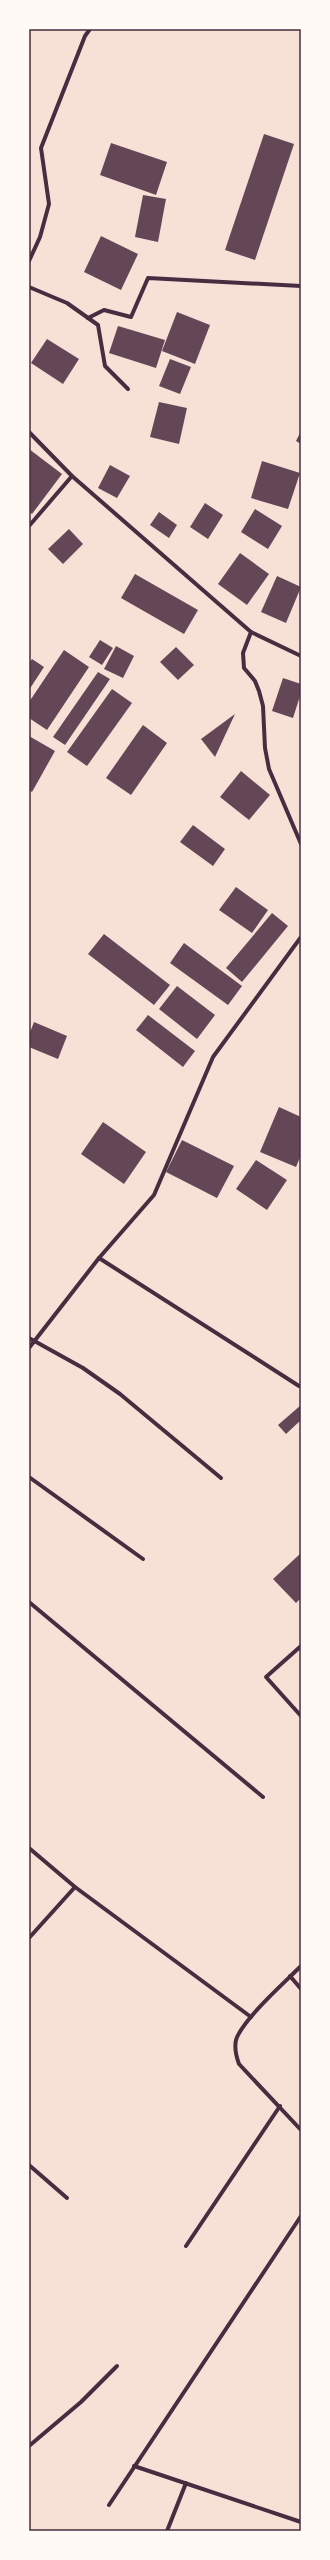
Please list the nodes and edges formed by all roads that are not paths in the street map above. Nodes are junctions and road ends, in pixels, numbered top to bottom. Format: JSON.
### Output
{"nodes":[{"id":1,"x":90,"y":29,"type":"edge"},
{"id":2,"x":29,"y":262,"type":"edge"},
{"id":3,"x":301,"y":286,"type":"edge"},
{"id":4,"x":29,"y":287,"type":"edge"},
{"id":5,"x":88,"y":318,"type":"junction"},
{"id":6,"x":128,"y":389,"type":"dead end"},
{"id":7,"x":29,"y":432,"type":"edge"},
{"id":8,"x":72,"y":476,"type":"junction"},
{"id":9,"x":29,"y":526,"type":"edge"},
{"id":10,"x":251,"y":632,"type":"junction"},
{"id":11,"x":301,"y":656,"type":"edge"},
{"id":12,"x":301,"y":844,"type":"edge"},
{"id":13,"x":301,"y":937,"type":"edge"},
{"id":14,"x":99,"y":1258,"type":"junction"},
{"id":15,"x":29,"y":1338,"type":"edge"},
{"id":16,"x":33,"y":1341,"type":"junction"},
{"id":17,"x":29,"y":1348,"type":"edge"},
{"id":18,"x":299,"y":1386,"type":"dead end"},
{"id":19,"x":29,"y":1477,"type":"edge"},
{"id":20,"x":221,"y":1478,"type":"dead end"},
{"id":21,"x":143,"y":1559,"type":"dead end"},
{"id":22,"x":29,"y":1602,"type":"edge"},
{"id":23,"x":301,"y":1646,"type":"edge"},
{"id":24,"x":301,"y":1716,"type":"edge"},
{"id":25,"x":263,"y":1796,"type":"dead end"},
{"id":26,"x":29,"y":1848,"type":"edge"},
{"id":27,"x":75,"y":1887,"type":"junction"},
{"id":28,"x":29,"y":1938,"type":"edge"},
{"id":29,"x":301,"y":1966,"type":"edge"},
{"id":30,"x":290,"y":1976,"type":"junction"},
{"id":31,"x":301,"y":1989,"type":"edge"},
{"id":32,"x":251,"y":2017,"type":"junction"},
{"id":33,"x":280,"y":2106,"type":"junction"},
{"id":34,"x":301,"y":2130,"type":"edge"},
{"id":35,"x":29,"y":2165,"type":"edge"},
{"id":36,"x":67,"y":2198,"type":"dead end"},
{"id":37,"x":301,"y":2216,"type":"edge"},
{"id":38,"x":186,"y":2246,"type":"dead end"},
{"id":39,"x":117,"y":2366,"type":"dead end"},
{"id":40,"x":29,"y":2446,"type":"edge"},
{"id":41,"x":134,"y":2466,"type":"junction"},
{"id":42,"x":186,"y":2483,"type":"junction"},
{"id":43,"x":109,"y":2505,"type":"dead end"},
{"id":44,"x":301,"y":2522,"type":"edge"},
{"id":45,"x":167,"y":2531,"type":"edge"}],
"edges":[{"from":1,"to":2,"type":"street"},
{"from":3,"to":5,"type":"street"},
{"from":4,"to":5,"type":"street"},
{"from":5,"to":6,"type":"street"},
{"from":7,"to":8,"type":"street"},
{"from":8,"to":9,"type":"street"},
{"from":8,"to":10,"type":"street"},
{"from":10,"to":11,"type":"street"},
{"from":10,"to":12,"type":"street"},
{"from":13,"to":14,"type":"street"},
{"from":14,"to":16,"type":"street"},
{"from":14,"to":18,"type":"street"},
{"from":15,"to":16,"type":"street"},
{"from":16,"to":17,"type":"street"},
{"from":16,"to":20,"type":"street"},
{"from":19,"to":21,"type":"street"},
{"from":22,"to":25,"type":"street"},
{"from":23,"to":24,"type":"street"},
{"from":26,"to":27,"type":"street"},
{"from":27,"to":28,"type":"street"},
{"from":27,"to":32,"type":"street"},
{"from":29,"to":30,"type":"street"},
{"from":30,"to":31,"type":"street"},
{"from":30,"to":32,"type":"street"},
{"from":32,"to":33,"type":"street"},
{"from":33,"to":34,"type":"street"},
{"from":33,"to":38,"type":"street"},
{"from":35,"to":36,"type":"street"},
{"from":37,"to":41,"type":"street"},
{"from":39,"to":40,"type":"street"},
{"from":41,"to":42,"type":"street"},
{"from":41,"to":43,"type":"street"},
{"from":42,"to":44,"type":"street"},
{"from":42,"to":45,"type":"street"}]}
